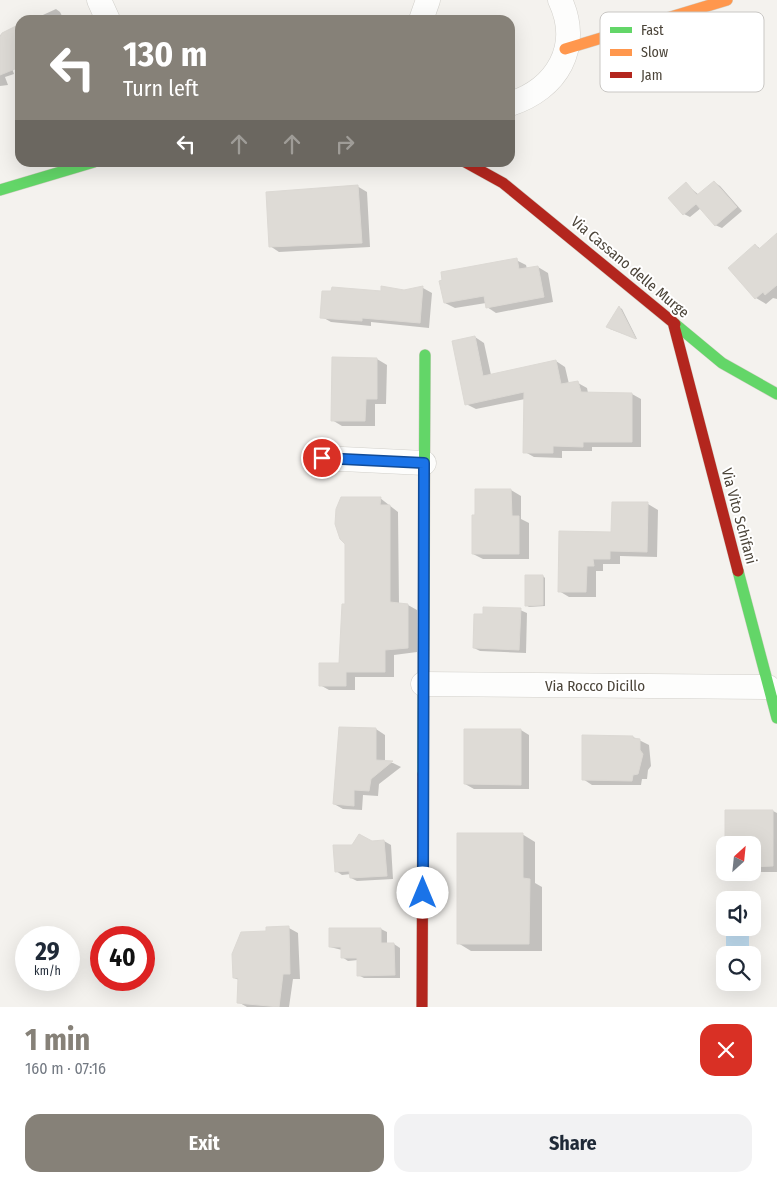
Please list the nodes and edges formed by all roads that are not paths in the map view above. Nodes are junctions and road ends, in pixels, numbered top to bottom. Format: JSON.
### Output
{"nodes":[{"id":1,"x":99,"y":0,"type":"edge"},
{"id":2,"x":428,"y":0,"type":"edge"},
{"id":3,"x":560,"y":0,"type":"edge"},
{"id":4,"x":727,"y":0,"type":"edge"},
{"id":5,"x":688,"y":12,"type":"edge"},
{"id":6,"x":106,"y":15,"type":"edge"},
{"id":7,"x":423,"y":15,"type":"edge"},
{"id":8,"x":600,"y":39,"type":"edge"},
{"id":9,"x":566,"y":49,"type":"junction"},
{"id":10,"x":515,"y":102,"type":"edge"},
{"id":11,"x":77,"y":167,"type":"edge"},
{"id":12,"x":473,"y":167,"type":"edge"},
{"id":13,"x":0,"y":190,"type":"edge"},
{"id":14,"x":673,"y":322,"type":"junction"},
{"id":15,"x":425,"y":355,"type":"dead end"},
{"id":16,"x":777,"y":394,"type":"edge"},
{"id":17,"x":322,"y":458,"type":"dead end"},
{"id":18,"x":424,"y":463,"type":"junction"},
{"id":19,"x":423,"y":684,"type":"junction"},
{"id":20,"x":768,"y":687,"type":"junction"},
{"id":21,"x":777,"y":718,"type":"edge"},
{"id":22,"x":422,"y":1007,"type":"edge"}],
"edges":[{"from":1,"to":6,"type":"street"},
{"from":2,"to":7,"type":"street"},
{"from":3,"to":9,"type":"street"},
{"from":4,"to":5,"type":"street"},
{"from":8,"to":9,"type":"street"},
{"from":9,"to":10,"type":"street"},
{"from":11,"to":13,"type":"street"},
{"from":12,"to":14,"type":"street","name":"Via Cassano delle Murge"},
{"from":14,"to":16,"type":"street","name":"Via Cassano delle Murge"},
{"from":14,"to":20,"type":"street","name":"Via Vito Schifani"},
{"from":15,"to":18,"type":"street"},
{"from":17,"to":18,"type":"street"},
{"from":18,"to":19,"type":"street"},
{"from":19,"to":20,"type":"street","name":"Via Rocco Dicillo"},
{"from":19,"to":22,"type":"street"},
{"from":20,"to":21,"type":"street","name":"Via Vito Schifani"}]}
